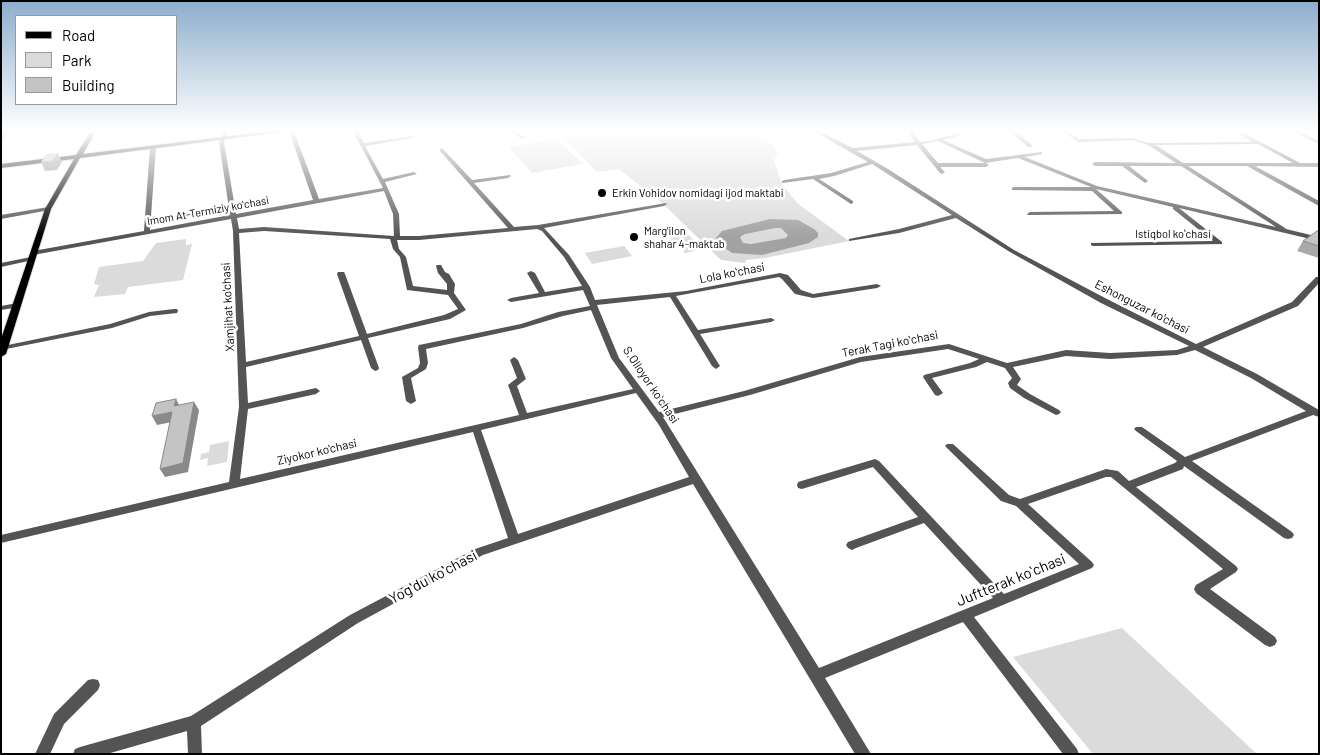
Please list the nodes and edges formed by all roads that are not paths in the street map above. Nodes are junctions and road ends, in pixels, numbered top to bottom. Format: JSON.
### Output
{"nodes":[{"id":1,"x":71,"y":166,"type":"edge"},
{"id":2,"x":152,"y":166,"type":"edge"},
{"id":3,"x":226,"y":166,"type":"edge"},
{"id":4,"x":303,"y":166,"type":"edge"},
{"id":5,"x":373,"y":166,"type":"edge"},
{"id":6,"x":456,"y":166,"type":"edge"},
{"id":7,"x":861,"y":166,"type":"edge"},
{"id":8,"x":880,"y":166,"type":"edge"},
{"id":9,"x":937,"y":166,"type":"edge"},
{"id":10,"x":1043,"y":166,"type":"edge"},
{"id":11,"x":1126,"y":166,"type":"edge"},
{"id":12,"x":1186,"y":166,"type":"edge"},
{"id":13,"x":1251,"y":166,"type":"edge"},
{"id":14,"x":942,"y":172,"type":"dead end"},
{"id":15,"x":414,"y":174,"type":"dead end"},
{"id":16,"x":508,"y":176,"type":"dead end"},
{"id":17,"x":816,"y":179,"type":"junction"},
{"id":18,"x":1145,"y":181,"type":"dead end"},
{"id":19,"x":470,"y":182,"type":"junction"},
{"id":20,"x":784,"y":182,"type":"dead end"},
{"id":21,"x":383,"y":185,"type":"junction"},
{"id":22,"x":1094,"y":188,"type":"junction"},
{"id":23,"x":1014,"y":189,"type":"dead end"},
{"id":24,"x":316,"y":202,"type":"junction"},
{"id":25,"x":851,"y":202,"type":"dead end"},
{"id":26,"x":664,"y":204,"type":"dead end"},
{"id":27,"x":1319,"y":204,"type":"edge"},
{"id":28,"x":1171,"y":205,"type":"junction"},
{"id":29,"x":48,"y":209,"type":"junction"},
{"id":30,"x":1030,"y":214,"type":"dead end"},
{"id":31,"x":957,"y":216,"type":"junction"},
{"id":32,"x":1,"y":217,"type":"edge"},
{"id":33,"x":233,"y":218,"type":"junction"},
{"id":34,"x":538,"y":226,"type":"junction"},
{"id":35,"x":512,"y":229,"type":"junction"},
{"id":36,"x":236,"y":231,"type":"junction"},
{"id":37,"x":1287,"y":231,"type":"junction"},
{"id":38,"x":147,"y":232,"type":"junction"},
{"id":39,"x":395,"y":238,"type":"junction"},
{"id":40,"x":1319,"y":239,"type":"edge"},
{"id":41,"x":851,"y":240,"type":"dead end"},
{"id":42,"x":1093,"y":244,"type":"dead end"},
{"id":43,"x":32,"y":256,"type":"junction"},
{"id":44,"x":1,"y":265,"type":"edge"},
{"id":45,"x":439,"y":266,"type":"dead end"},
{"id":46,"x":531,"y":273,"type":"dead end"},
{"id":47,"x":341,"y":274,"type":"dead end"},
{"id":48,"x":1319,"y":279,"type":"edge"},
{"id":49,"x":877,"y":286,"type":"dead end"},
{"id":50,"x":586,"y":287,"type":"junction"},
{"id":51,"x":450,"y":293,"type":"junction"},
{"id":52,"x":543,"y":294,"type":"junction"},
{"id":53,"x":672,"y":295,"type":"junction"},
{"id":54,"x":511,"y":300,"type":"dead end"},
{"id":55,"x":17,"y":305,"type":"junction"},
{"id":56,"x":593,"y":305,"type":"junction"},
{"id":57,"x":1,"y":308,"type":"edge"},
{"id":58,"x":174,"y":311,"type":"dead end"},
{"id":59,"x":771,"y":320,"type":"dead end"},
{"id":60,"x":695,"y":333,"type":"junction"},
{"id":61,"x":363,"y":338,"type":"junction"},
{"id":62,"x":1196,"y":347,"type":"junction"},
{"id":63,"x":2,"y":351,"type":"edge"},
{"id":64,"x":514,"y":360,"type":"dead end"},
{"id":65,"x":984,"y":360,"type":"junction"},
{"id":66,"x":242,"y":366,"type":"junction"},
{"id":67,"x":716,"y":366,"type":"dead end"},
{"id":68,"x":1008,"y":366,"type":"junction"},
{"id":69,"x":375,"y":368,"type":"dead end"},
{"id":70,"x":639,"y":390,"type":"junction"},
{"id":71,"x":316,"y":392,"type":"dead end"},
{"id":72,"x":938,"y":393,"type":"dead end"},
{"id":73,"x":411,"y":401,"type":"dead end"},
{"id":74,"x":244,"y":407,"type":"junction"},
{"id":75,"x":1056,"y":412,"type":"dead end"},
{"id":76,"x":1316,"y":412,"type":"edge"},
{"id":77,"x":657,"y":416,"type":"junction"},
{"id":78,"x":524,"y":417,"type":"junction"},
{"id":79,"x":476,"y":428,"type":"junction"},
{"id":80,"x":1139,"y":428,"type":"dead end"},
{"id":81,"x":950,"y":446,"type":"dead end"},
{"id":82,"x":1183,"y":462,"type":"junction"},
{"id":83,"x":695,"y":479,"type":"junction"},
{"id":84,"x":234,"y":484,"type":"junction"},
{"id":85,"x":802,"y":485,"type":"dead end"},
{"id":86,"x":1128,"y":486,"type":"junction"},
{"id":87,"x":1020,"y":503,"type":"junction"},
{"id":88,"x":926,"y":518,"type":"junction"},
{"id":89,"x":1288,"y":535,"type":"dead end"},
{"id":90,"x":1,"y":539,"type":"edge"},
{"id":91,"x":514,"y":540,"type":"junction"},
{"id":92,"x":852,"y":545,"type":"dead end"},
{"id":93,"x":1002,"y":600,"type":"junction"},
{"id":94,"x":965,"y":615,"type":"junction"},
{"id":95,"x":1270,"y":641,"type":"dead end"},
{"id":96,"x":815,"y":676,"type":"junction"},
{"id":97,"x":93,"y":684,"type":"dead end"},
{"id":98,"x":194,"y":722,"type":"junction"},
{"id":99,"x":42,"y":754,"type":"edge"},
{"id":100,"x":80,"y":754,"type":"edge"},
{"id":101,"x":195,"y":754,"type":"edge"},
{"id":102,"x":864,"y":754,"type":"edge"},
{"id":103,"x":1072,"y":754,"type":"edge"}],
"edges":[{"from":1,"to":29,"type":"main road"},
{"from":2,"to":38,"type":"street"},
{"from":3,"to":33,"type":"street","name":"Xamjihat ko'chasi"},
{"from":4,"to":24,"type":"street"},
{"from":5,"to":21,"type":"street"},
{"from":6,"to":19,"type":"street"},
{"from":7,"to":17,"type":"street"},
{"from":8,"to":31,"type":"street","name":"Eshonguzar ko'chasi"},
{"from":9,"to":14,"type":"street"},
{"from":10,"to":22,"type":"street"},
{"from":11,"to":18,"type":"street"},
{"from":12,"to":37,"type":"street"},
{"from":13,"to":27,"type":"street"},
{"from":15,"to":21,"type":"street","name":"Imom At-Termiziy koʻchasi"},
{"from":16,"to":19,"type":"street"},
{"from":17,"to":20,"type":"street"},
{"from":17,"to":25,"type":"street"},
{"from":19,"to":35,"type":"street"},
{"from":21,"to":24,"type":"street","name":"Imom At-Termiziy koʻchasi"},
{"from":21,"to":39,"type":"street"},
{"from":22,"to":23,"type":"street"},
{"from":22,"to":28,"type":"street"},
{"from":22,"to":30,"type":"street"},
{"from":24,"to":33,"type":"street","name":"Imom At-Termiziy koʻchasi"},
{"from":26,"to":34,"type":"street"},
{"from":28,"to":37,"type":"street"},
{"from":28,"to":42,"type":"street","name":"Istiqbol koʻchasi"},
{"from":29,"to":32,"type":"street"},
{"from":29,"to":43,"type":"main road"},
{"from":31,"to":41,"type":"street"},
{"from":31,"to":62,"type":"street","name":"Eshonguzar ko'chasi"},
{"from":33,"to":36,"type":"street","name":"Xamjihat ko'chasi"},
{"from":33,"to":38,"type":"street","name":"Imom At-Termiziy koʻchasi"},
{"from":34,"to":35,"type":"street"},
{"from":34,"to":50,"type":"street","name":"S.Olloyor koʻchasi"},
{"from":35,"to":39,"type":"street"},
{"from":36,"to":39,"type":"street"},
{"from":36,"to":66,"type":"street","name":"Xamjihat ko'chasi"},
{"from":37,"to":40,"type":"street"},
{"from":38,"to":43,"type":"street","name":"Imom At-Termiziy koʻchasi"},
{"from":39,"to":51,"type":"street"},
{"from":43,"to":44,"type":"street","name":"Imom At-Termiziy koʻchasi"},
{"from":43,"to":55,"type":"main road"},
{"from":45,"to":51,"type":"street"},
{"from":46,"to":52,"type":"street"},
{"from":47,"to":61,"type":"street"},
{"from":48,"to":62,"type":"street","name":"Terak Tagi koʻchasi"},
{"from":49,"to":53,"type":"street","name":"Lola koʻchasi"},
{"from":50,"to":52,"type":"street"},
{"from":50,"to":56,"type":"street","name":"S.Olloyor koʻchasi"},
{"from":51,"to":61,"type":"street"},
{"from":52,"to":54,"type":"street"},
{"from":53,"to":56,"type":"street","name":"Lola koʻchasi"},
{"from":53,"to":60,"type":"street"},
{"from":55,"to":57,"type":"street"},
{"from":55,"to":63,"type":"main road"},
{"from":56,"to":70,"type":"street","name":"S.Olloyor koʻchasi"},
{"from":56,"to":73,"type":"street","name":"Lola koʻchasi"},
{"from":58,"to":63,"type":"street"},
{"from":59,"to":60,"type":"street"},
{"from":60,"to":67,"type":"street"},
{"from":61,"to":66,"type":"street"},
{"from":61,"to":69,"type":"street"},
{"from":62,"to":68,"type":"street","name":"Terak Tagi koʻchasi"},
{"from":62,"to":76,"type":"street","name":"Eshonguzar ko'chasi"},
{"from":64,"to":78,"type":"street"},
{"from":65,"to":68,"type":"street","name":"Terak Tagi koʻchasi"},
{"from":65,"to":72,"type":"street"},
{"from":65,"to":77,"type":"street","name":"Terak Tagi koʻchasi"},
{"from":66,"to":74,"type":"street","name":"Xamjihat ko'chasi"},
{"from":68,"to":75,"type":"street"},
{"from":70,"to":77,"type":"street","name":"S.Olloyor koʻchasi"},
{"from":70,"to":78,"type":"street","name":"Ziyokor ko'chasi"},
{"from":71,"to":74,"type":"street"},
{"from":74,"to":84,"type":"street","name":"Xamjihat ko'chasi"},
{"from":76,"to":82,"type":"street"},
{"from":77,"to":83,"type":"street","name":"S.Olloyor koʻchasi"},
{"from":78,"to":79,"type":"street","name":"Ziyokor ko'chasi"},
{"from":79,"to":84,"type":"street","name":"Ziyokor ko'chasi"},
{"from":79,"to":91,"type":"street"},
{"from":80,"to":82,"type":"street"},
{"from":81,"to":87,"type":"street"},
{"from":82,"to":86,"type":"street"},
{"from":82,"to":89,"type":"street"},
{"from":83,"to":91,"type":"street","name":"Yogʻdu koʻchasi"},
{"from":83,"to":96,"type":"street","name":"S.Olloyor koʻchasi"},
{"from":84,"to":90,"type":"street","name":"Ziyokor ko'chasi"},
{"from":85,"to":88,"type":"street"},
{"from":86,"to":87,"type":"street"},
{"from":86,"to":95,"type":"street"},
{"from":87,"to":93,"type":"street","name":"Juftterak koʻchasi"},
{"from":88,"to":92,"type":"street"},
{"from":88,"to":93,"type":"street"},
{"from":91,"to":98,"type":"street","name":"Yogʻdu koʻchasi"},
{"from":93,"to":94,"type":"street","name":"Juftterak koʻchasi"},
{"from":94,"to":96,"type":"street","name":"Juftterak koʻchasi"},
{"from":94,"to":103,"type":"street"},
{"from":96,"to":102,"type":"street","name":"S.Olloyor koʻchasi"},
{"from":97,"to":99,"type":"street"},
{"from":98,"to":100,"type":"street","name":"Yogʻdu koʻchasi"},
{"from":98,"to":101,"type":"street"}]}
